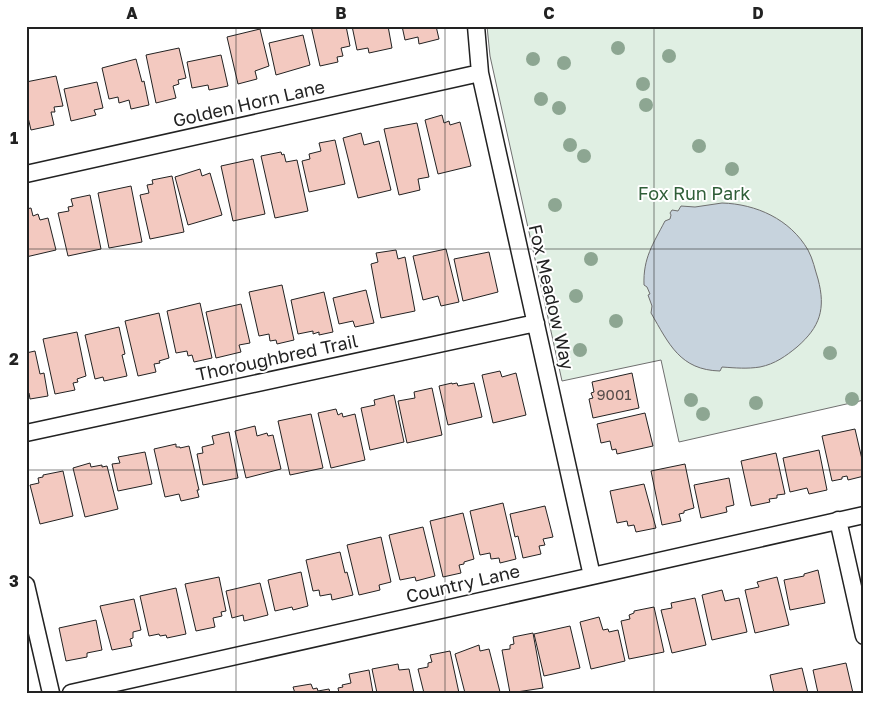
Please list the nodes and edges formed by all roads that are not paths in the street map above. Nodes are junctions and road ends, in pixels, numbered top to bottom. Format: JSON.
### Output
{"nodes":[{"id":1,"x":476,"y":26,"type":"edge"},
{"id":2,"x":480,"y":73,"type":"junction"},
{"id":3,"x":26,"y":174,"type":"edge"},
{"id":4,"x":536,"y":323,"type":"junction"},
{"id":5,"x":26,"y":433,"type":"edge"},
{"id":6,"x":864,"y":514,"type":"edge"},
{"id":7,"x":838,"y":520,"type":"junction"},
{"id":8,"x":592,"y":576,"type":"junction"},
{"id":9,"x":26,"y":585,"type":"edge"},
{"id":10,"x":864,"y":636,"type":"edge"},
{"id":11,"x":51,"y":693,"type":"edge"},
{"id":12,"x":71,"y":693,"type":"edge"}],
"edges":[{"from":1,"to":2,"type":"street","name":"Fox Meadow Way"},
{"from":2,"to":3,"type":"street","name":"Golden Horn Lane"},
{"from":2,"to":4,"type":"street","name":"Fox Meadow Way"},
{"from":4,"to":5,"type":"street","name":"Thoroughbred Trail"},
{"from":4,"to":8,"type":"street","name":"Fox Meadow Way"},
{"from":6,"to":7,"type":"street","name":"Country Lane"},
{"from":7,"to":8,"type":"street","name":"Country Lane"},
{"from":7,"to":10,"type":"street"},
{"from":8,"to":12,"type":"street","name":"Country Lane"},
{"from":9,"to":11,"type":"street"}]}
